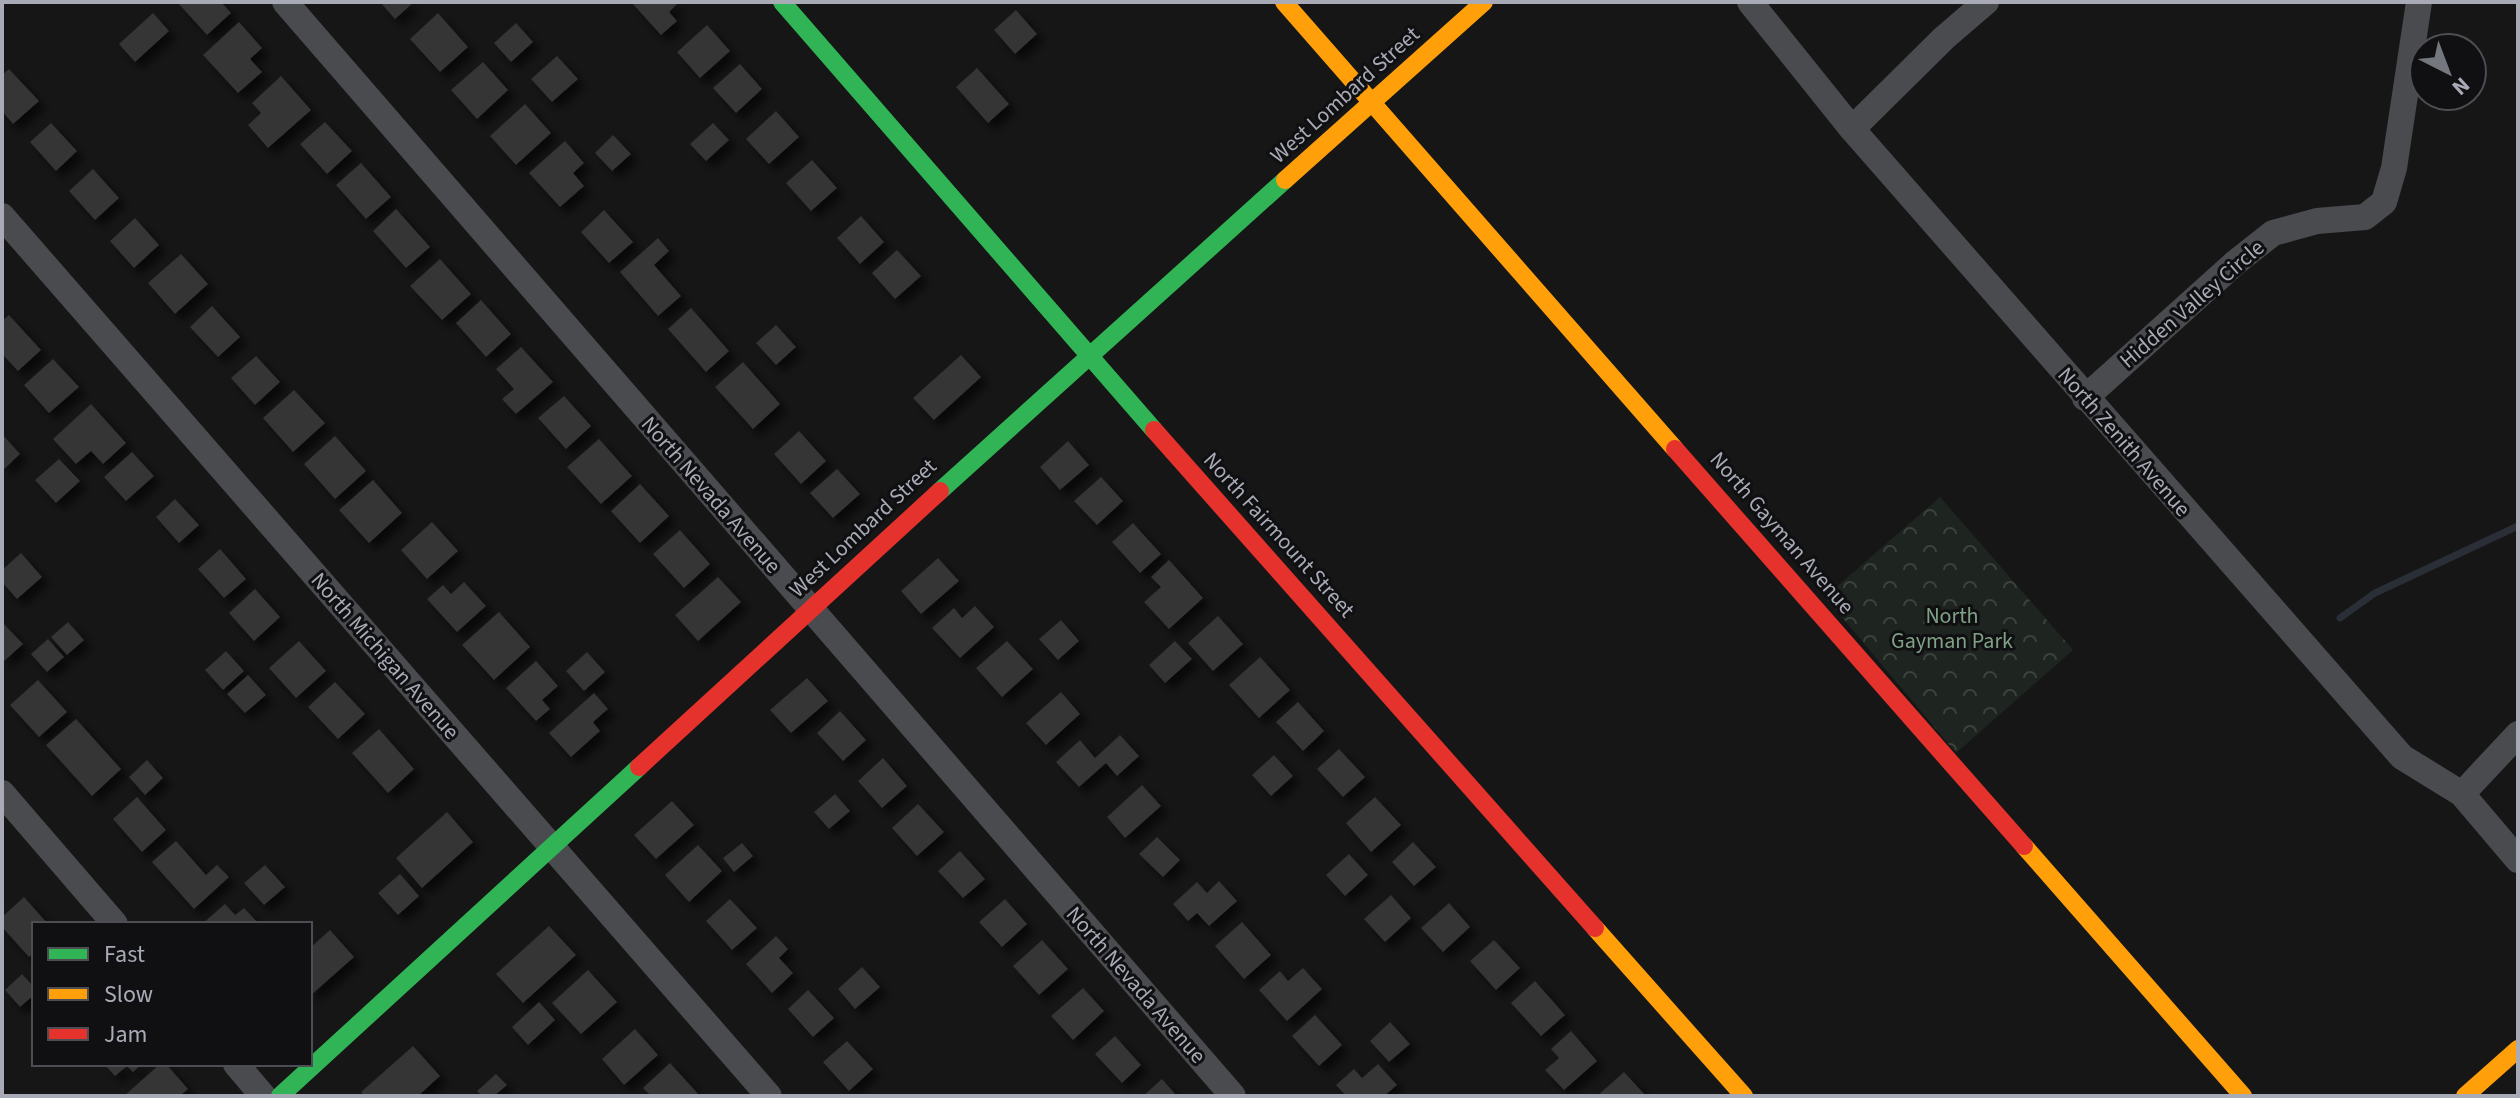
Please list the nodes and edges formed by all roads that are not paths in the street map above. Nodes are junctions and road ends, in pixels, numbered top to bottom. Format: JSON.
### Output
{"nodes":[{"id":1,"x":285,"y":2,"type":"edge"},
{"id":2,"x":782,"y":2,"type":"edge"},
{"id":3,"x":1284,"y":2,"type":"edge"},
{"id":4,"x":1484,"y":2,"type":"edge"},
{"id":5,"x":1750,"y":2,"type":"edge"},
{"id":6,"x":1986,"y":2,"type":"edge"},
{"id":7,"x":2419,"y":2,"type":"edge"},
{"id":8,"x":1373,"y":102,"type":"junction"},
{"id":9,"x":1852,"y":129,"type":"junction"},
{"id":10,"x":2,"y":216,"type":"edge"},
{"id":11,"x":1089,"y":356,"type":"junction"},
{"id":12,"x":2085,"y":398,"type":"junction"},
{"id":13,"x":810,"y":610,"type":"junction"},
{"id":14,"x":2518,"y":734,"type":"edge"},
{"id":15,"x":2,"y":793,"type":"edge"},
{"id":16,"x":2462,"y":794,"type":"junction"},
{"id":17,"x":552,"y":847,"type":"junction"},
{"id":18,"x":2518,"y":860,"type":"edge"},
{"id":19,"x":113,"y":922,"type":"edge"},
{"id":20,"x":2518,"y":1049,"type":"edge"},
{"id":21,"x":238,"y":1066,"type":"edge"},
{"id":22,"x":263,"y":1096,"type":"edge"},
{"id":23,"x":280,"y":1096,"type":"edge"},
{"id":24,"x":769,"y":1096,"type":"edge"},
{"id":25,"x":1233,"y":1096,"type":"edge"},
{"id":26,"x":1744,"y":1096,"type":"edge"},
{"id":27,"x":2243,"y":1096,"type":"edge"},
{"id":28,"x":2465,"y":1096,"type":"edge"}],
"edges":[{"from":1,"to":13,"type":"street","name":"North Nevada Avenue"},
{"from":2,"to":11,"type":"street","name":"North Fairmount Street"},
{"from":3,"to":8,"type":"street","name":"North Gayman Avenue"},
{"from":4,"to":8,"type":"street","name":"West Lombard Street"},
{"from":5,"to":9,"type":"street","name":"North Zenith Avenue"},
{"from":6,"to":9,"type":"street"},
{"from":7,"to":12,"type":"street","name":"Hidden Valley Circle"},
{"from":8,"to":11,"type":"street","name":"West Lombard Street"},
{"from":8,"to":27,"type":"street","name":"North Gayman Avenue"},
{"from":9,"to":12,"type":"street","name":"North Zenith Avenue"},
{"from":10,"to":17,"type":"street","name":"North Michigan Avenue"},
{"from":11,"to":13,"type":"street","name":"West Lombard Street"},
{"from":11,"to":26,"type":"street","name":"North Fairmount Street"},
{"from":12,"to":16,"type":"street","name":"North Zenith Avenue"},
{"from":13,"to":17,"type":"street","name":"West Lombard Street"},
{"from":13,"to":25,"type":"street","name":"North Nevada Avenue"},
{"from":14,"to":16,"type":"street"},
{"from":15,"to":19,"type":"street"},
{"from":16,"to":18,"type":"street","name":"North Zenith Avenue"},
{"from":17,"to":23,"type":"street","name":"West Lombard Street"},
{"from":17,"to":24,"type":"street","name":"North Michigan Avenue"},
{"from":20,"to":28,"type":"street"},
{"from":21,"to":22,"type":"street"}]}
